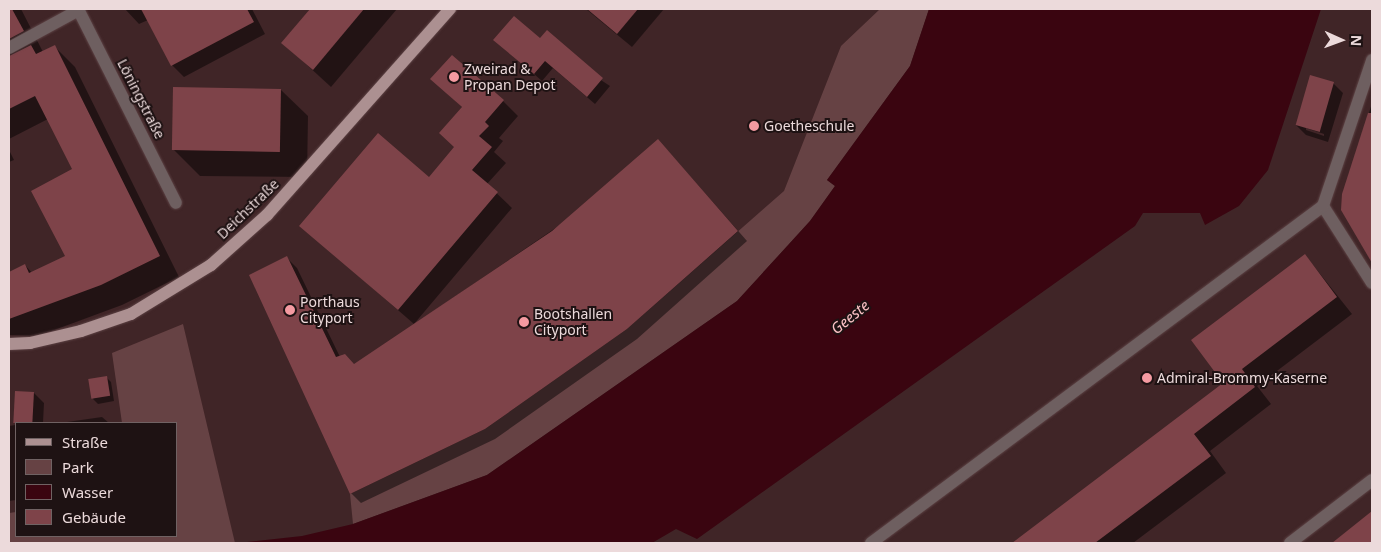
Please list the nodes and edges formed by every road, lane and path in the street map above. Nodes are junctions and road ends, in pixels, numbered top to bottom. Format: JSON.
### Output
{"nodes":[{"id":1,"x":78,"y":9,"type":"edge"},
{"id":2,"x":450,"y":9,"type":"edge"},
{"id":3,"x":9,"y":48,"type":"edge"},
{"id":4,"x":1372,"y":60,"type":"edge"},
{"id":5,"x":176,"y":203,"type":"dead end"},
{"id":6,"x":1323,"y":206,"type":"junction"},
{"id":7,"x":1372,"y":283,"type":"edge"},
{"id":8,"x":9,"y":344,"type":"edge"},
{"id":9,"x":1372,"y":480,"type":"edge"},
{"id":10,"x":871,"y":543,"type":"edge"},
{"id":11,"x":1290,"y":543,"type":"edge"}],
"edges":[{"from":1,"to":3,"type":"street"},
{"from":1,"to":5,"type":"street","name":"Löningstraße"},
{"from":2,"to":8,"type":"main road","name":"Deichstraße"},
{"from":4,"to":6,"type":"street"},
{"from":6,"to":7,"type":"street"},
{"from":6,"to":10,"type":"street"},
{"from":9,"to":11,"type":"street"}]}
